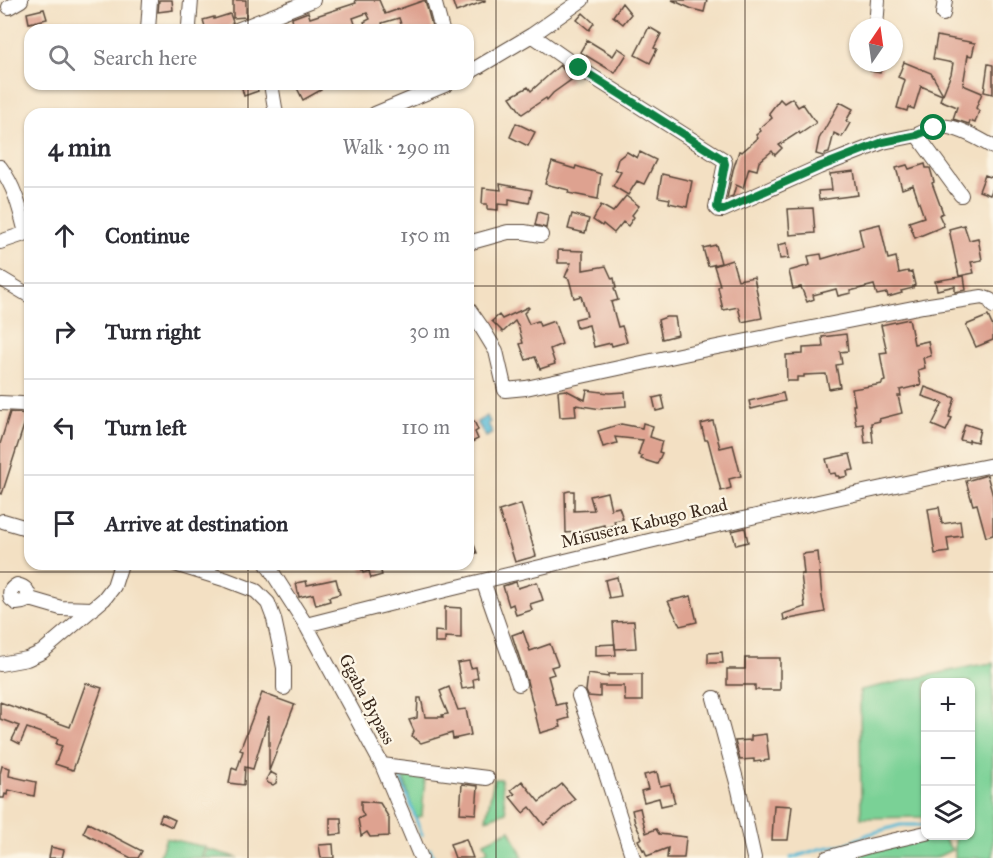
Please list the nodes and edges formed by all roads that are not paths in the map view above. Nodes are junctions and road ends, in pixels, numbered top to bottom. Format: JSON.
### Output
{"nodes":[{"id":1,"x":150,"y":0,"type":"edge"},
{"id":2,"x":191,"y":0,"type":"edge"},
{"id":3,"x":313,"y":0,"type":"edge"},
{"id":4,"x":434,"y":0,"type":"edge"},
{"id":5,"x":878,"y":0,"type":"edge"},
{"id":6,"x":945,"y":0,"type":"edge"},
{"id":7,"x":579,"y":1,"type":"edge"},
{"id":8,"x":943,"y":14,"type":"dead end"},
{"id":9,"x":877,"y":18,"type":"edge"},
{"id":10,"x":148,"y":24,"type":"edge"},
{"id":11,"x":189,"y":24,"type":"edge"},
{"id":12,"x":252,"y":24,"type":"edge"},
{"id":13,"x":440,"y":24,"type":"edge"},
{"id":14,"x":532,"y":34,"type":"junction"},
{"id":15,"x":474,"y":69,"type":"edge"},
{"id":16,"x":272,"y":90,"type":"edge"},
{"id":17,"x":433,"y":90,"type":"edge"},
{"id":18,"x":275,"y":108,"type":"edge"},
{"id":19,"x":389,"y":108,"type":"edge"},
{"id":20,"x":917,"y":135,"type":"junction"},
{"id":21,"x":993,"y":147,"type":"edge"},
{"id":22,"x":0,"y":167,"type":"edge"},
{"id":23,"x":961,"y":195,"type":"dead end"},
{"id":24,"x":24,"y":219,"type":"edge"},
{"id":25,"x":24,"y":233,"type":"edge"},
{"id":26,"x":540,"y":235,"type":"dead end"},
{"id":27,"x":474,"y":241,"type":"edge"},
{"id":28,"x":0,"y":242,"type":"edge"},
{"id":29,"x":0,"y":278,"type":"edge"},
{"id":30,"x":24,"y":292,"type":"edge"},
{"id":31,"x":993,"y":306,"type":"edge"},
{"id":32,"x":474,"y":317,"type":"edge"},
{"id":33,"x":0,"y":403,"type":"edge"},
{"id":34,"x":24,"y":405,"type":"edge"},
{"id":35,"x":993,"y":465,"type":"edge"},
{"id":36,"x":3,"y":521,"type":"dead end"},
{"id":37,"x":24,"y":527,"type":"edge"},
{"id":38,"x":119,"y":570,"type":"edge"},
{"id":39,"x":194,"y":570,"type":"edge"},
{"id":40,"x":271,"y":570,"type":"edge"},
{"id":41,"x":483,"y":581,"type":"junction"},
{"id":42,"x":30,"y":599,"type":"dead end"},
{"id":43,"x":61,"y":608,"type":"junction"},
{"id":44,"x":93,"y":609,"type":"junction"},
{"id":45,"x":306,"y":625,"type":"junction"},
{"id":46,"x":70,"y":627,"type":"junction"},
{"id":47,"x":0,"y":664,"type":"edge"},
{"id":48,"x":519,"y":684,"type":"dead end"},
{"id":49,"x":284,"y":688,"type":"dead end"},
{"id":50,"x":579,"y":696,"type":"dead end"},
{"id":51,"x":714,"y":698,"type":"dead end"},
{"id":52,"x":382,"y":765,"type":"junction"},
{"id":53,"x":487,"y":778,"type":"dead end"},
{"id":54,"x":921,"y":834,"type":"edge"},
{"id":55,"x":421,"y":858,"type":"edge"},
{"id":56,"x":633,"y":858,"type":"edge"},
{"id":57,"x":754,"y":858,"type":"edge"},
{"id":58,"x":826,"y":858,"type":"edge"}],
"edges":[{"from":1,"to":10,"type":"street"},
{"from":2,"to":11,"type":"street"},
{"from":3,"to":12,"type":"street"},
{"from":4,"to":13,"type":"street"},
{"from":5,"to":9,"type":"street"},
{"from":6,"to":8,"type":"street"},
{"from":7,"to":14,"type":"street"},
{"from":14,"to":15,"type":"street"},
{"from":14,"to":20,"type":"street"},
{"from":16,"to":18,"type":"street"},
{"from":17,"to":19,"type":"street"},
{"from":20,"to":21,"type":"street"},
{"from":20,"to":23,"type":"street"},
{"from":22,"to":24,"type":"street"},
{"from":25,"to":28,"type":"street"},
{"from":26,"to":27,"type":"street"},
{"from":29,"to":30,"type":"street"},
{"from":31,"to":32,"type":"street"},
{"from":33,"to":34,"type":"street"},
{"from":35,"to":41,"type":"street","name":"Misusera Kabugo Road"},
{"from":36,"to":37,"type":"street"},
{"from":38,"to":44,"type":"street"},
{"from":39,"to":49,"type":"street"},
{"from":40,"to":45,"type":"street","name":"Ggaba Bypass"},
{"from":41,"to":45,"type":"street","name":"Misusera Kabugo Road"},
{"from":41,"to":48,"type":"street"},
{"from":42,"to":43,"type":"street"},
{"from":43,"to":44,"type":"street"},
{"from":43,"to":46,"type":"street"},
{"from":44,"to":46,"type":"street"},
{"from":45,"to":52,"type":"street","name":"Ggaba Bypass"},
{"from":46,"to":47,"type":"street"},
{"from":50,"to":56,"type":"street"},
{"from":51,"to":57,"type":"street"},
{"from":52,"to":53,"type":"street"},
{"from":52,"to":55,"type":"street","name":"Ggaba Bypass"},
{"from":54,"to":58,"type":"street"}]}
